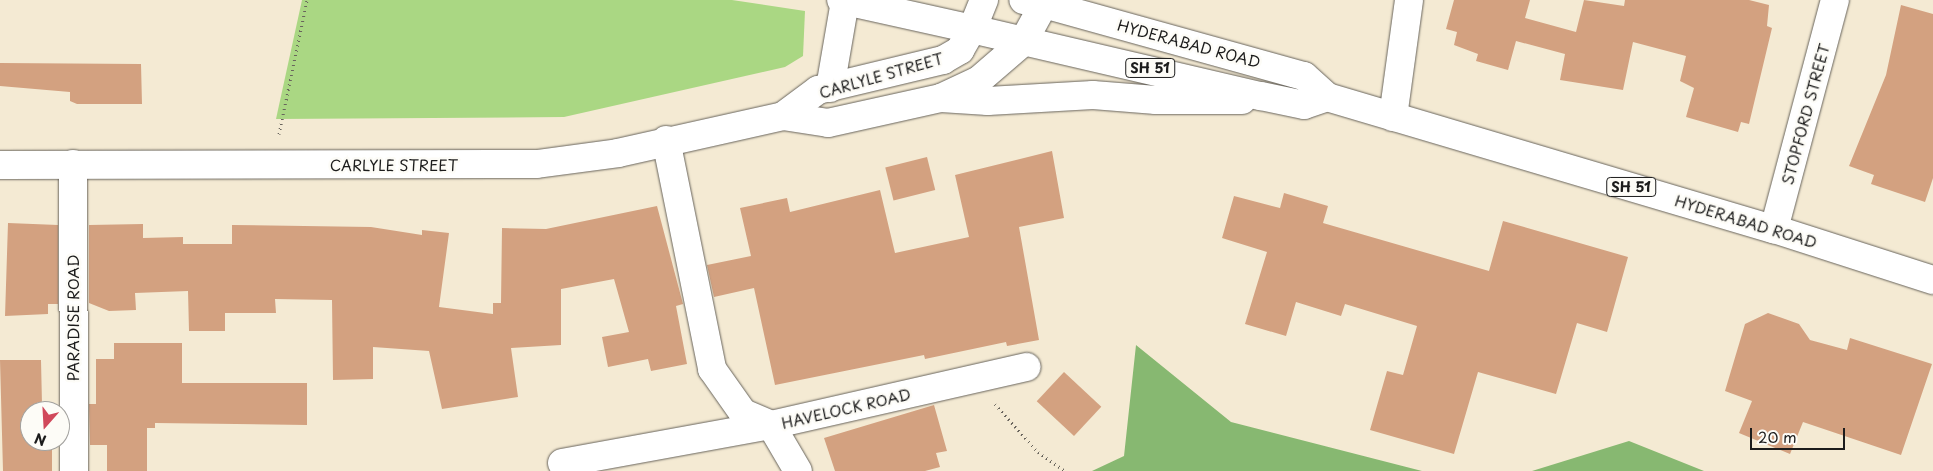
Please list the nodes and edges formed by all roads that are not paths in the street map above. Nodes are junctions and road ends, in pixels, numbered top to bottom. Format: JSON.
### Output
{"nodes":[{"id":1,"x":841,"y":0,"type":"edge"},
{"id":2,"x":984,"y":0,"type":"edge"},
{"id":3,"x":1409,"y":0,"type":"edge"},
{"id":4,"x":1835,"y":0,"type":"edge"},
{"id":5,"x":845,"y":1,"type":"edge"},
{"id":6,"x":1038,"y":1,"type":"edge"},
{"id":7,"x":972,"y":29,"type":"junction"},
{"id":8,"x":1023,"y":42,"type":"junction"},
{"id":9,"x":830,"y":88,"type":"junction"},
{"id":10,"x":1261,"y":96,"type":"junction"},
{"id":11,"x":1327,"y":97,"type":"junction"},
{"id":12,"x":941,"y":98,"type":"junction"},
{"id":13,"x":783,"y":116,"type":"junction"},
{"id":14,"x":1393,"y":117,"type":"junction"},
{"id":15,"x":666,"y":140,"type":"junction"},
{"id":16,"x":73,"y":164,"type":"junction"},
{"id":17,"x":0,"y":165,"type":"edge"},
{"id":18,"x":1774,"y":229,"type":"junction"},
{"id":19,"x":1933,"y":280,"type":"edge"},
{"id":20,"x":1026,"y":367,"type":"dead end"},
{"id":21,"x":771,"y":425,"type":"junction"},
{"id":22,"x":562,"y":463,"type":"dead end"},
{"id":23,"x":74,"y":471,"type":"edge"},
{"id":24,"x":798,"y":471,"type":"edge"}],
"edges":[{"from":1,"to":5,"type":"main road"},
{"from":2,"to":7,"type":"main road","name":"CARLYLE STREET"},
{"from":3,"to":14,"type":"main road"},
{"from":4,"to":18,"type":"main road","name":"STOPFORD STREET"},
{"from":5,"to":7,"type":"main road"},
{"from":5,"to":9,"type":"main road"},
{"from":6,"to":8,"type":"main road"},
{"from":6,"to":11,"type":"main road","name":"HYDERABAD ROAD","number":"SH 51"},
{"from":7,"to":8,"type":"main road","number":"SH 51"},
{"from":7,"to":9,"type":"main road","name":"CARLYLE STREET"},
{"from":8,"to":10,"type":"main road","number":"SH 51"},
{"from":8,"to":12,"type":"main road","name":"CARLYLE STREET"},
{"from":9,"to":13,"type":"main road","name":"CARLYLE STREET"},
{"from":10,"to":11,"type":"main road","number":"SH 51"},
{"from":10,"to":12,"type":"main road"},
{"from":11,"to":14,"type":"main road","name":"HYDERABAD ROAD","number":"SH 51"},
{"from":12,"to":13,"type":"main road","name":"CARLYLE STREET"},
{"from":13,"to":15,"type":"main road","name":"CARLYLE STREET"},
{"from":14,"to":18,"type":"main road","name":"HYDERABAD ROAD","number":"SH 51"},
{"from":15,"to":16,"type":"main road","name":"CARLYLE STREET"},
{"from":15,"to":21,"type":"main road","name":"HAVELOCK ROAD"},
{"from":16,"to":17,"type":"main road","name":"CARLYLE STREET"},
{"from":16,"to":23,"type":"main road","name":"PARADISE ROAD"},
{"from":18,"to":19,"type":"main road","name":"HYDERABAD ROAD","number":"SH 51"},
{"from":20,"to":21,"type":"main road","name":"HAVELOCK ROAD"},
{"from":21,"to":22,"type":"main road"},
{"from":21,"to":24,"type":"main road"}]}
